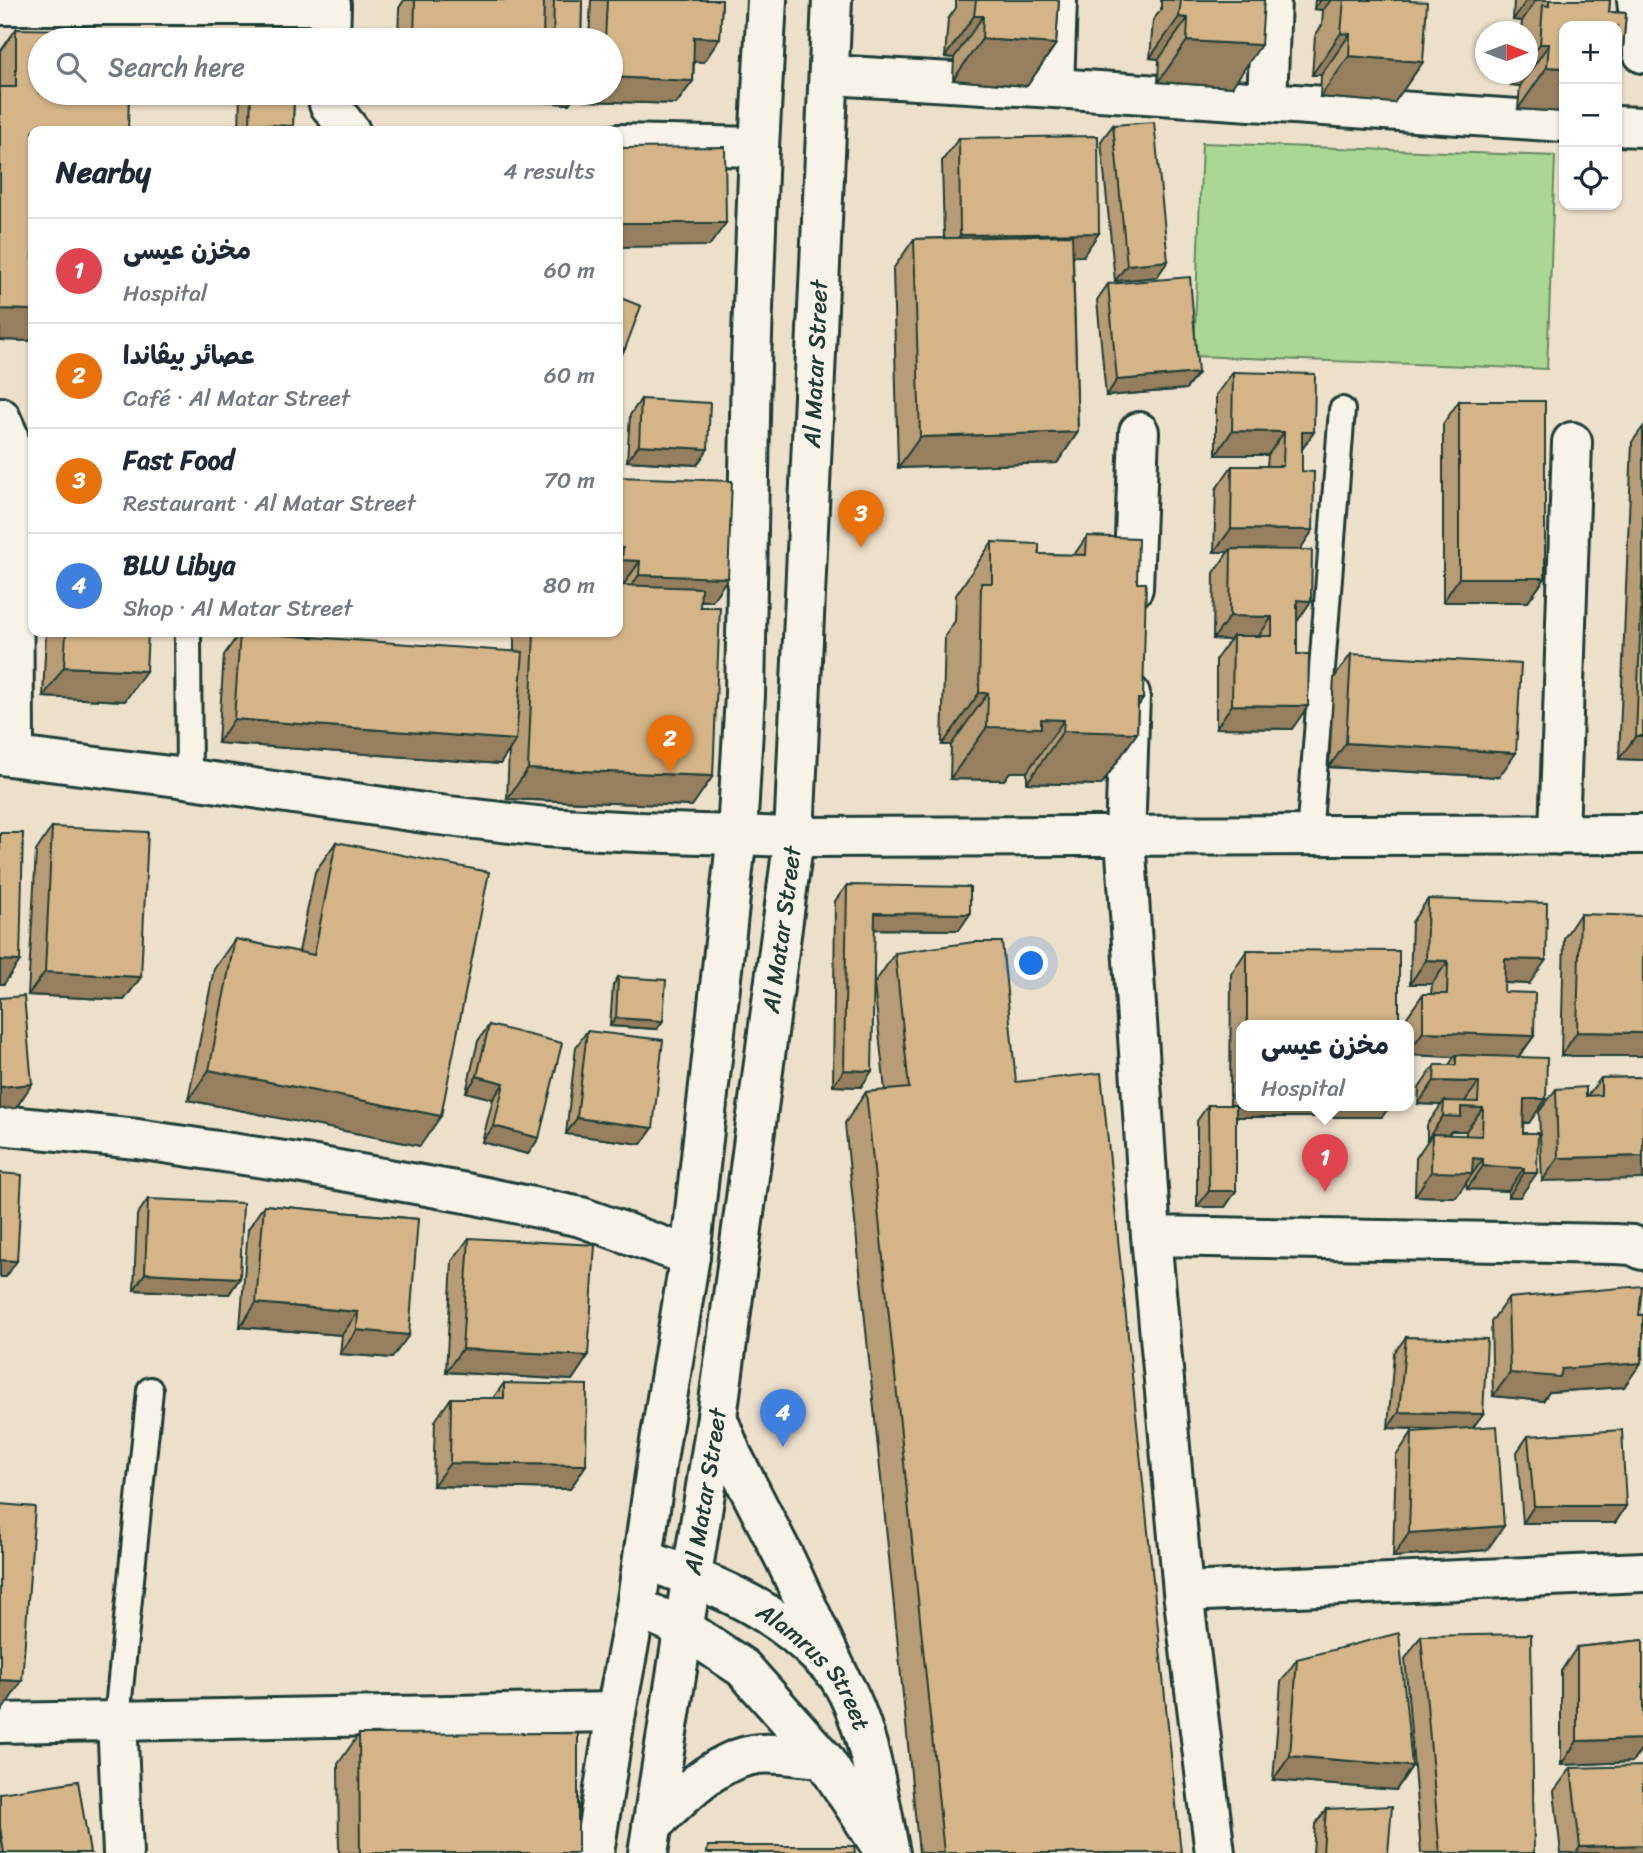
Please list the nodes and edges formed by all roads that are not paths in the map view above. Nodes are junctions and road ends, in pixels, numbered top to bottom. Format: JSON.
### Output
{"nodes":[{"id":1,"x":767,"y":0,"type":"edge"},
{"id":2,"x":832,"y":0,"type":"edge"},
{"id":3,"x":1057,"y":0,"type":"edge"},
{"id":4,"x":1271,"y":0,"type":"edge"},
{"id":5,"x":1637,"y":0,"type":"edge"},
{"id":6,"x":0,"y":5,"type":"edge"},
{"id":7,"x":331,"y":15,"type":"edge"},
{"id":8,"x":1643,"y":53,"type":"edge"},
{"id":9,"x":830,"y":75,"type":"junction"},
{"id":10,"x":1054,"y":88,"type":"junction"},
{"id":11,"x":1267,"y":102,"type":"junction"},
{"id":12,"x":330,"y":105,"type":"edge"},
{"id":13,"x":1559,"y":122,"type":"edge"},
{"id":14,"x":347,"y":126,"type":"edge"},
{"id":15,"x":1622,"y":126,"type":"edge"},
{"id":16,"x":1643,"y":127,"type":"edge"},
{"id":17,"x":623,"y":144,"type":"edge"},
{"id":18,"x":758,"y":148,"type":"junction"},
{"id":19,"x":1342,"y":410,"type":"dead end"},
{"id":20,"x":0,"y":417,"type":"edge"},
{"id":21,"x":1139,"y":432,"type":"dead end"},
{"id":22,"x":1572,"y":442,"type":"dead end"},
{"id":23,"x":188,"y":637,"type":"edge"},
{"id":24,"x":7,"y":755,"type":"edge"},
{"id":25,"x":189,"y":779,"type":"junction"},
{"id":26,"x":737,"y":834,"type":"junction"},
{"id":27,"x":1643,"y":834,"type":"edge"},
{"id":28,"x":1559,"y":835,"type":"junction"},
{"id":29,"x":1309,"y":836,"type":"junction"},
{"id":30,"x":794,"y":837,"type":"junction"},
{"id":31,"x":1125,"y":837,"type":"junction"},
{"id":32,"x":0,"y":1125,"type":"edge"},
{"id":33,"x":1151,"y":1236,"type":"junction"},
{"id":34,"x":1643,"y":1250,"type":"edge"},
{"id":35,"x":690,"y":1256,"type":"junction"},
{"id":36,"x":150,"y":1390,"type":"dead end"},
{"id":37,"x":717,"y":1417,"type":"junction"},
{"id":38,"x":643,"y":1559,"type":"junction"},
{"id":39,"x":1643,"y":1572,"type":"edge"},
{"id":40,"x":691,"y":1576,"type":"junction"},
{"id":41,"x":1183,"y":1592,"type":"junction"},
{"id":42,"x":636,"y":1607,"type":"junction"},
{"id":43,"x":682,"y":1627,"type":"junction"},
{"id":44,"x":840,"y":1678,"type":"junction"},
{"id":45,"x":616,"y":1712,"type":"junction"},
{"id":46,"x":117,"y":1719,"type":"junction"},
{"id":47,"x":0,"y":1723,"type":"edge"},
{"id":48,"x":823,"y":1758,"type":"junction"},
{"id":49,"x":650,"y":1839,"type":"edge"},
{"id":50,"x":123,"y":1853,"type":"edge"},
{"id":51,"x":594,"y":1853,"type":"edge"},
{"id":52,"x":888,"y":1853,"type":"edge"},
{"id":53,"x":1215,"y":1853,"type":"edge"}],
"edges":[{"from":1,"to":18,"type":"street","name":"Al Matar Street"},
{"from":2,"to":9,"type":"street","name":"Al Matar Street"},
{"from":3,"to":10,"type":"street"},
{"from":4,"to":11,"type":"street"},
{"from":5,"to":8,"type":"street"},
{"from":6,"to":7,"type":"street"},
{"from":9,"to":10,"type":"street"},
{"from":9,"to":30,"type":"street","name":"Al Matar Street"},
{"from":10,"to":11,"type":"street"},
{"from":11,"to":13,"type":"street"},
{"from":12,"to":14,"type":"street"},
{"from":15,"to":16,"type":"street"},
{"from":17,"to":18,"type":"street"},
{"from":18,"to":26,"type":"street","name":"Al Matar Street"},
{"from":19,"to":29,"type":"lane"},
{"from":20,"to":24,"type":"street"},
{"from":21,"to":31,"type":"street"},
{"from":22,"to":28,"type":"street"},
{"from":23,"to":25,"type":"lane"},
{"from":24,"to":25,"type":"street"},
{"from":25,"to":26,"type":"street"},
{"from":26,"to":30,"type":"street"},
{"from":26,"to":35,"type":"street","name":"Al Matar Street"},
{"from":27,"to":28,"type":"street"},
{"from":28,"to":29,"type":"street"},
{"from":29,"to":31,"type":"street"},
{"from":30,"to":31,"type":"street"},
{"from":30,"to":37,"type":"street","name":"Al Matar Street"},
{"from":31,"to":33,"type":"street"},
{"from":32,"to":35,"type":"street"},
{"from":33,"to":34,"type":"street"},
{"from":33,"to":41,"type":"street"},
{"from":35,"to":38,"type":"street","name":"Al Matar Street"},
{"from":36,"to":46,"type":"lane"},
{"from":37,"to":40,"type":"street","name":"Al Matar Street"},
{"from":37,"to":44,"type":"street"},
{"from":38,"to":40,"type":"street","name":"Alamrus Street"},
{"from":38,"to":42,"type":"street","name":"Al Matar Street"},
{"from":39,"to":41,"type":"street"},
{"from":40,"to":43,"type":"street","name":"Al Matar Street"},
{"from":40,"to":44,"type":"street","name":"Alamrus Street"},
{"from":41,"to":53,"type":"street"},
{"from":42,"to":43,"type":"street","name":"Alamrus Street"},
{"from":42,"to":45,"type":"street","name":"Al Matar Street"},
{"from":43,"to":48,"type":"street","name":"Alamrus Street"},
{"from":43,"to":49,"type":"street","name":"Al Matar Street"},
{"from":44,"to":52,"type":"street","name":"Alamrus Street"},
{"from":45,"to":46,"type":"street"},
{"from":45,"to":51,"type":"street","name":"Al Matar Street"},
{"from":46,"to":47,"type":"street"},
{"from":46,"to":50,"type":"street"},
{"from":48,"to":49,"type":"street"},
{"from":48,"to":52,"type":"street","name":"Alamrus Street"}]}
